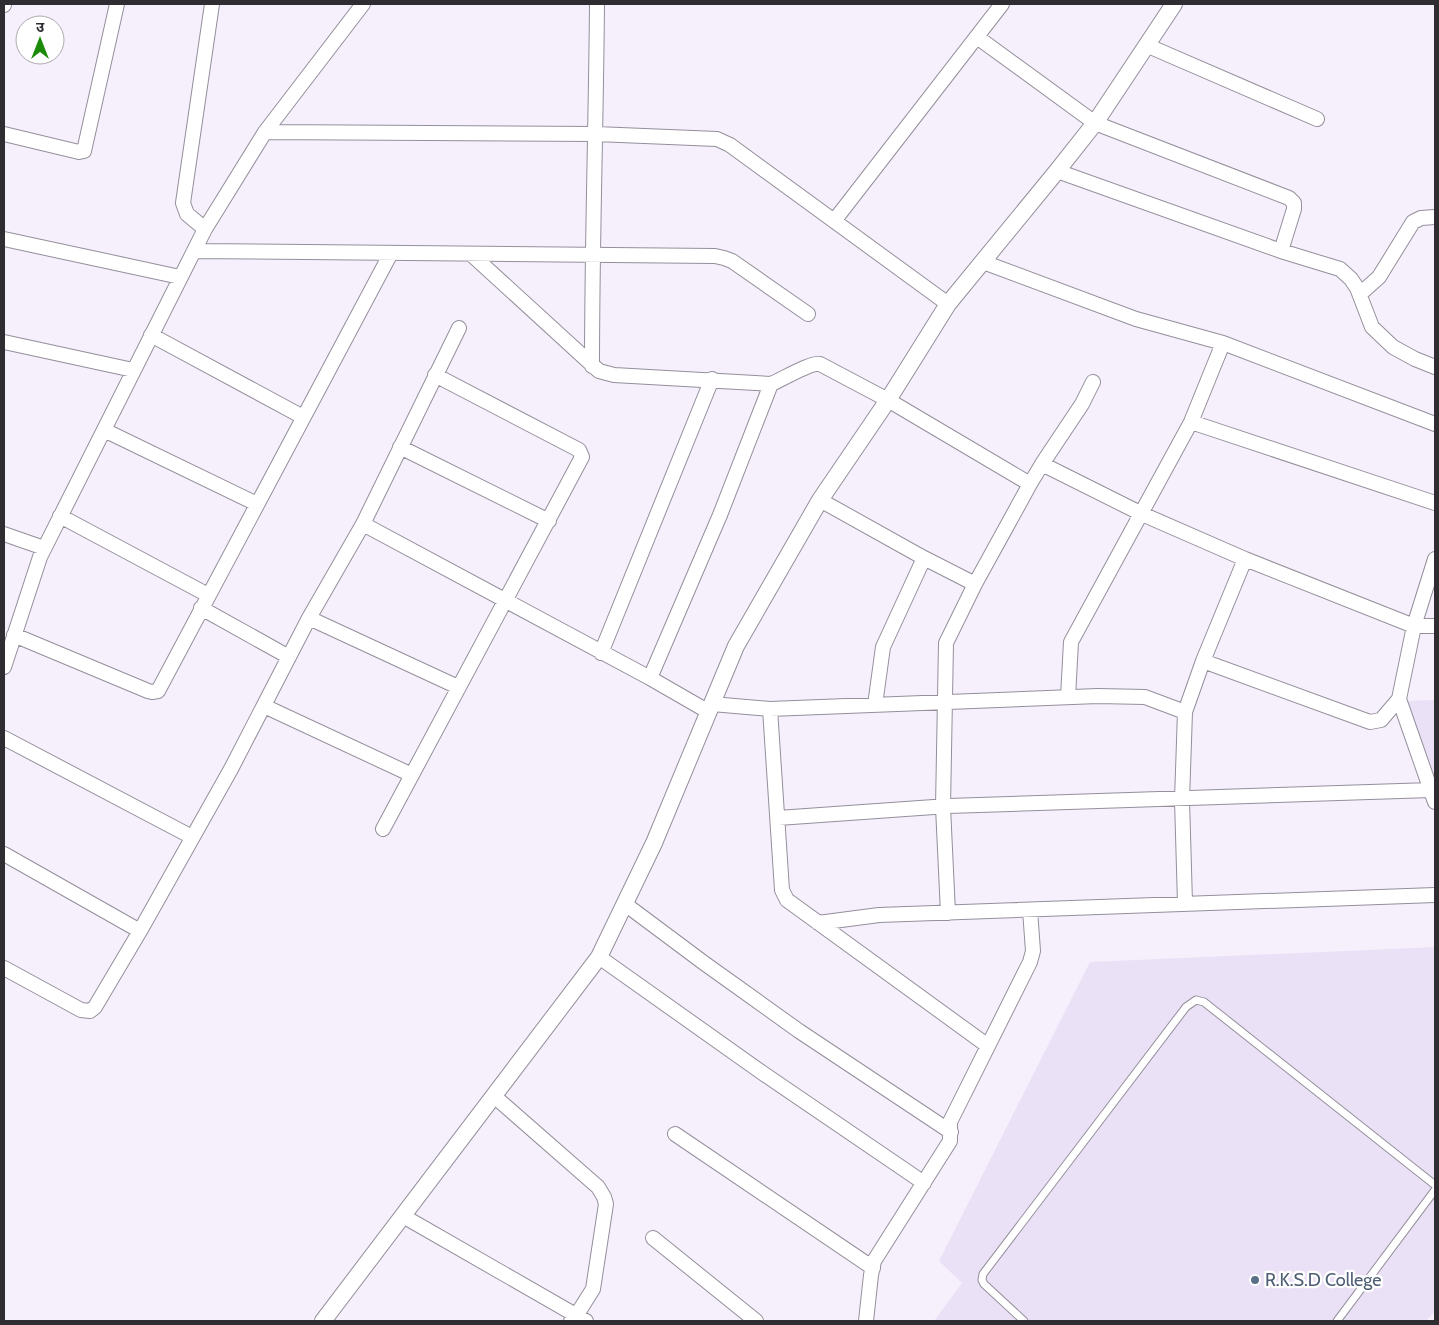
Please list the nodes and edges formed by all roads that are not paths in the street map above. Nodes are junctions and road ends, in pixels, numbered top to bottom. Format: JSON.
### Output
{"nodes":[{"id":1,"x":117,"y":4,"type":"edge"},
{"id":2,"x":212,"y":4,"type":"edge"},
{"id":3,"x":363,"y":4,"type":"edge"},
{"id":4,"x":597,"y":4,"type":"edge"},
{"id":5,"x":1002,"y":4,"type":"edge"},
{"id":6,"x":1174,"y":4,"type":"edge"},
{"id":7,"x":976,"y":37,"type":"junction"},
{"id":8,"x":1146,"y":45,"type":"junction"},
{"id":9,"x":1317,"y":119,"type":"dead end"},
{"id":10,"x":1095,"y":123,"type":"junction"},
{"id":11,"x":265,"y":132,"type":"junction"},
{"id":12,"x":4,"y":134,"type":"edge"},
{"id":13,"x":596,"y":134,"type":"junction"},
{"id":14,"x":1057,"y":171,"type":"junction"},
{"id":15,"x":1435,"y":217,"type":"edge"},
{"id":16,"x":834,"y":221,"type":"junction"},
{"id":17,"x":205,"y":229,"type":"junction"},
{"id":18,"x":4,"y":239,"type":"edge"},
{"id":19,"x":1281,"y":250,"type":"junction"},
{"id":20,"x":194,"y":251,"type":"junction"},
{"id":21,"x":391,"y":253,"type":"junction"},
{"id":22,"x":471,"y":254,"type":"junction"},
{"id":23,"x":592,"y":255,"type":"junction"},
{"id":24,"x":983,"y":262,"type":"junction"},
{"id":25,"x":180,"y":278,"type":"junction"},
{"id":26,"x":1360,"y":294,"type":"junction"},
{"id":27,"x":948,"y":304,"type":"junction"},
{"id":28,"x":808,"y":314,"type":"dead end"},
{"id":29,"x":459,"y":328,"type":"dead end"},
{"id":30,"x":151,"y":335,"type":"junction"},
{"id":31,"x":4,"y":342,"type":"edge"},
{"id":32,"x":1223,"y":343,"type":"junction"},
{"id":33,"x":592,"y":366,"type":"junction"},
{"id":34,"x":1435,"y":368,"type":"edge"},
{"id":35,"x":133,"y":370,"type":"junction"},
{"id":36,"x":435,"y":375,"type":"junction"},
{"id":37,"x":712,"y":379,"type":"junction"},
{"id":38,"x":1093,"y":382,"type":"dead end"},
{"id":39,"x":771,"y":384,"type":"junction"},
{"id":40,"x":888,"y":400,"type":"junction"},
{"id":41,"x":303,"y":417,"type":"junction"},
{"id":42,"x":1191,"y":422,"type":"junction"},
{"id":43,"x":1435,"y":424,"type":"edge"},
{"id":44,"x":104,"y":430,"type":"junction"},
{"id":45,"x":400,"y":447,"type":"junction"},
{"id":46,"x":1042,"y":464,"type":"junction"},
{"id":47,"x":1030,"y":484,"type":"junction"},
{"id":48,"x":820,"y":500,"type":"junction"},
{"id":49,"x":1435,"y":503,"type":"edge"},
{"id":50,"x":257,"y":504,"type":"junction"},
{"id":51,"x":1142,"y":514,"type":"junction"},
{"id":52,"x":60,"y":516,"type":"junction"},
{"id":53,"x":549,"y":521,"type":"junction"},
{"id":54,"x":363,"y":524,"type":"junction"},
{"id":55,"x":4,"y":534,"type":"edge"},
{"id":56,"x":44,"y":548,"type":"junction"},
{"id":57,"x":924,"y":558,"type":"junction"},
{"id":58,"x":1435,"y":558,"type":"edge"},
{"id":59,"x":1245,"y":559,"type":"junction"},
{"id":60,"x":975,"y":584,"type":"junction"},
{"id":61,"x":208,"y":595,"type":"junction"},
{"id":62,"x":507,"y":601,"type":"junction"},
{"id":63,"x":201,"y":608,"type":"junction"},
{"id":64,"x":309,"y":618,"type":"junction"},
{"id":65,"x":1414,"y":626,"type":"junction"},
{"id":66,"x":1435,"y":626,"type":"edge"},
{"id":67,"x":14,"y":635,"type":"junction"},
{"id":68,"x":601,"y":653,"type":"junction"},
{"id":69,"x":289,"y":657,"type":"junction"},
{"id":70,"x":1203,"y":661,"type":"junction"},
{"id":71,"x":4,"y":667,"type":"edge"},
{"id":72,"x":650,"y":678,"type":"junction"},
{"id":73,"x":458,"y":688,"type":"junction"},
{"id":74,"x":1068,"y":697,"type":"junction"},
{"id":75,"x":1399,"y":699,"type":"junction"},
{"id":76,"x":944,"y":702,"type":"junction"},
{"id":77,"x":875,"y":705,"type":"junction"},
{"id":78,"x":264,"y":706,"type":"junction"},
{"id":79,"x":711,"y":708,"type":"junction"},
{"id":80,"x":770,"y":709,"type":"junction"},
{"id":81,"x":1184,"y":712,"type":"junction"},
{"id":82,"x":4,"y":738,"type":"edge"},
{"id":83,"x":412,"y":775,"type":"junction"},
{"id":84,"x":1433,"y":796,"type":"edge"},
{"id":85,"x":1182,"y":800,"type":"junction"},
{"id":86,"x":943,"y":807,"type":"junction"},
{"id":87,"x":778,"y":818,"type":"junction"},
{"id":88,"x":383,"y":830,"type":"dead end"},
{"id":89,"x":192,"y":837,"type":"junction"},
{"id":90,"x":4,"y":854,"type":"edge"},
{"id":91,"x":1435,"y":895,"type":"edge"},
{"id":92,"x":1185,"y":903,"type":"junction"},
{"id":93,"x":625,"y":904,"type":"junction"},
{"id":94,"x":1030,"y":910,"type":"junction"},
{"id":95,"x":948,"y":913,"type":"junction"},
{"id":96,"x":818,"y":923,"type":"junction"},
{"id":97,"x":140,"y":931,"type":"junction"},
{"id":98,"x":599,"y":957,"type":"junction"},
{"id":99,"x":4,"y":968,"type":"edge"},
{"id":100,"x":988,"y":1046,"type":"junction"},
{"id":101,"x":494,"y":1096,"type":"junction"},
{"id":102,"x":951,"y":1132,"type":"junction"},
{"id":103,"x":675,"y":1134,"type":"dead end"},
{"id":104,"x":924,"y":1182,"type":"junction"},
{"id":105,"x":1435,"y":1185,"type":"edge"},
{"id":106,"x":1435,"y":1190,"type":"edge"},
{"id":107,"x":403,"y":1216,"type":"junction"},
{"id":108,"x":654,"y":1238,"type":"dead end"},
{"id":109,"x":872,"y":1268,"type":"junction"},
{"id":110,"x":578,"y":1319,"type":"edge"},
{"id":111,"x":747,"y":1319,"type":"edge"},
{"id":112,"x":323,"y":1321,"type":"edge"},
{"id":113,"x":866,"y":1321,"type":"edge"},
{"id":114,"x":1024,"y":1321,"type":"edge"},
{"id":115,"x":1336,"y":1321,"type":"edge"}],
"edges":[{"from":1,"to":12,"type":"street"},
{"from":2,"to":17,"type":"street"},
{"from":3,"to":11,"type":"street"},
{"from":4,"to":13,"type":"street"},
{"from":5,"to":7,"type":"street"},
{"from":6,"to":8,"type":"street"},
{"from":7,"to":10,"type":"street"},
{"from":7,"to":16,"type":"street"},
{"from":8,"to":9,"type":"street"},
{"from":8,"to":10,"type":"street"},
{"from":10,"to":14,"type":"street"},
{"from":10,"to":19,"type":"street"},
{"from":11,"to":13,"type":"street"},
{"from":11,"to":17,"type":"street"},
{"from":13,"to":16,"type":"street"},
{"from":13,"to":23,"type":"street"},
{"from":14,"to":19,"type":"street"},
{"from":14,"to":24,"type":"street"},
{"from":15,"to":26,"type":"street"},
{"from":16,"to":27,"type":"street"},
{"from":17,"to":20,"type":"street"},
{"from":18,"to":25,"type":"street"},
{"from":19,"to":26,"type":"street"},
{"from":20,"to":21,"type":"street"},
{"from":20,"to":25,"type":"street"},
{"from":21,"to":22,"type":"street"},
{"from":21,"to":41,"type":"street"},
{"from":22,"to":23,"type":"street"},
{"from":22,"to":33,"type":"street"},
{"from":23,"to":28,"type":"street"},
{"from":23,"to":33,"type":"street"},
{"from":24,"to":27,"type":"street"},
{"from":24,"to":32,"type":"street"},
{"from":25,"to":30,"type":"street"},
{"from":26,"to":34,"type":"street"},
{"from":27,"to":40,"type":"street"},
{"from":29,"to":36,"type":"street"},
{"from":30,"to":35,"type":"street"},
{"from":30,"to":41,"type":"street"},
{"from":31,"to":35,"type":"street"},
{"from":32,"to":42,"type":"street"},
{"from":32,"to":43,"type":"street"},
{"from":33,"to":37,"type":"street"},
{"from":35,"to":44,"type":"street"},
{"from":36,"to":45,"type":"street"},
{"from":36,"to":53,"type":"street"},
{"from":37,"to":39,"type":"street"},
{"from":37,"to":68,"type":"street"},
{"from":38,"to":46,"type":"street"},
{"from":39,"to":40,"type":"street"},
{"from":39,"to":72,"type":"street"},
{"from":40,"to":47,"type":"street"},
{"from":40,"to":48,"type":"street"},
{"from":41,"to":50,"type":"street"},
{"from":42,"to":49,"type":"street"},
{"from":42,"to":51,"type":"street"},
{"from":44,"to":50,"type":"street"},
{"from":44,"to":52,"type":"street"},
{"from":45,"to":53,"type":"street"},
{"from":45,"to":54,"type":"street"},
{"from":46,"to":47,"type":"street"},
{"from":46,"to":51,"type":"street"},
{"from":47,"to":60,"type":"street"},
{"from":48,"to":57,"type":"street"},
{"from":48,"to":79,"type":"street"},
{"from":50,"to":61,"type":"street"},
{"from":51,"to":59,"type":"street"},
{"from":51,"to":74,"type":"street"},
{"from":52,"to":56,"type":"street"},
{"from":52,"to":61,"type":"street"},
{"from":53,"to":62,"type":"street"},
{"from":54,"to":62,"type":"street"},
{"from":54,"to":64,"type":"street"},
{"from":55,"to":56,"type":"street"},
{"from":56,"to":67,"type":"street"},
{"from":57,"to":60,"type":"street"},
{"from":57,"to":77,"type":"street"},
{"from":58,"to":65,"type":"street"},
{"from":59,"to":65,"type":"street"},
{"from":59,"to":70,"type":"street"},
{"from":60,"to":76,"type":"street"},
{"from":61,"to":63,"type":"street"},
{"from":62,"to":68,"type":"street"},
{"from":62,"to":73,"type":"street"},
{"from":63,"to":67,"type":"street"},
{"from":63,"to":69,"type":"street"},
{"from":64,"to":69,"type":"street"},
{"from":64,"to":73,"type":"street"},
{"from":65,"to":66,"type":"street"},
{"from":65,"to":75,"type":"street"},
{"from":67,"to":71,"type":"street"},
{"from":68,"to":72,"type":"street"},
{"from":69,"to":78,"type":"street"},
{"from":70,"to":75,"type":"street"},
{"from":70,"to":81,"type":"street"},
{"from":72,"to":79,"type":"street"},
{"from":73,"to":83,"type":"street"},
{"from":74,"to":76,"type":"street"},
{"from":74,"to":81,"type":"street"},
{"from":75,"to":84,"type":"street"},
{"from":76,"to":77,"type":"street"},
{"from":76,"to":86,"type":"street"},
{"from":77,"to":80,"type":"street"},
{"from":78,"to":83,"type":"street"},
{"from":78,"to":89,"type":"street"},
{"from":79,"to":80,"type":"street"},
{"from":79,"to":93,"type":"street"},
{"from":80,"to":87,"type":"street"},
{"from":81,"to":85,"type":"street"},
{"from":82,"to":89,"type":"street"},
{"from":83,"to":88,"type":"street"},
{"from":84,"to":85,"type":"street"},
{"from":85,"to":86,"type":"street"},
{"from":85,"to":92,"type":"street"},
{"from":86,"to":87,"type":"street"},
{"from":86,"to":95,"type":"street"},
{"from":87,"to":96,"type":"street"},
{"from":89,"to":97,"type":"street"},
{"from":90,"to":97,"type":"street"},
{"from":91,"to":92,"type":"street"},
{"from":92,"to":94,"type":"street"},
{"from":93,"to":98,"type":"street"},
{"from":93,"to":102,"type":"street"},
{"from":94,"to":95,"type":"street"},
{"from":94,"to":100,"type":"street"},
{"from":95,"to":96,"type":"street"},
{"from":96,"to":100,"type":"street"},
{"from":97,"to":99,"type":"street"},
{"from":98,"to":101,"type":"street"},
{"from":98,"to":104,"type":"street"},
{"from":100,"to":102,"type":"street"},
{"from":101,"to":107,"type":"street"},
{"from":101,"to":110,"type":"street"},
{"from":102,"to":104,"type":"street"},
{"from":103,"to":109,"type":"street"},
{"from":104,"to":109,"type":"street"},
{"from":105,"to":114,"type":"lane"},
{"from":106,"to":115,"type":"lane"},
{"from":107,"to":110,"type":"street"},
{"from":107,"to":112,"type":"street"},
{"from":108,"to":111,"type":"street"},
{"from":109,"to":113,"type":"street"}]}
